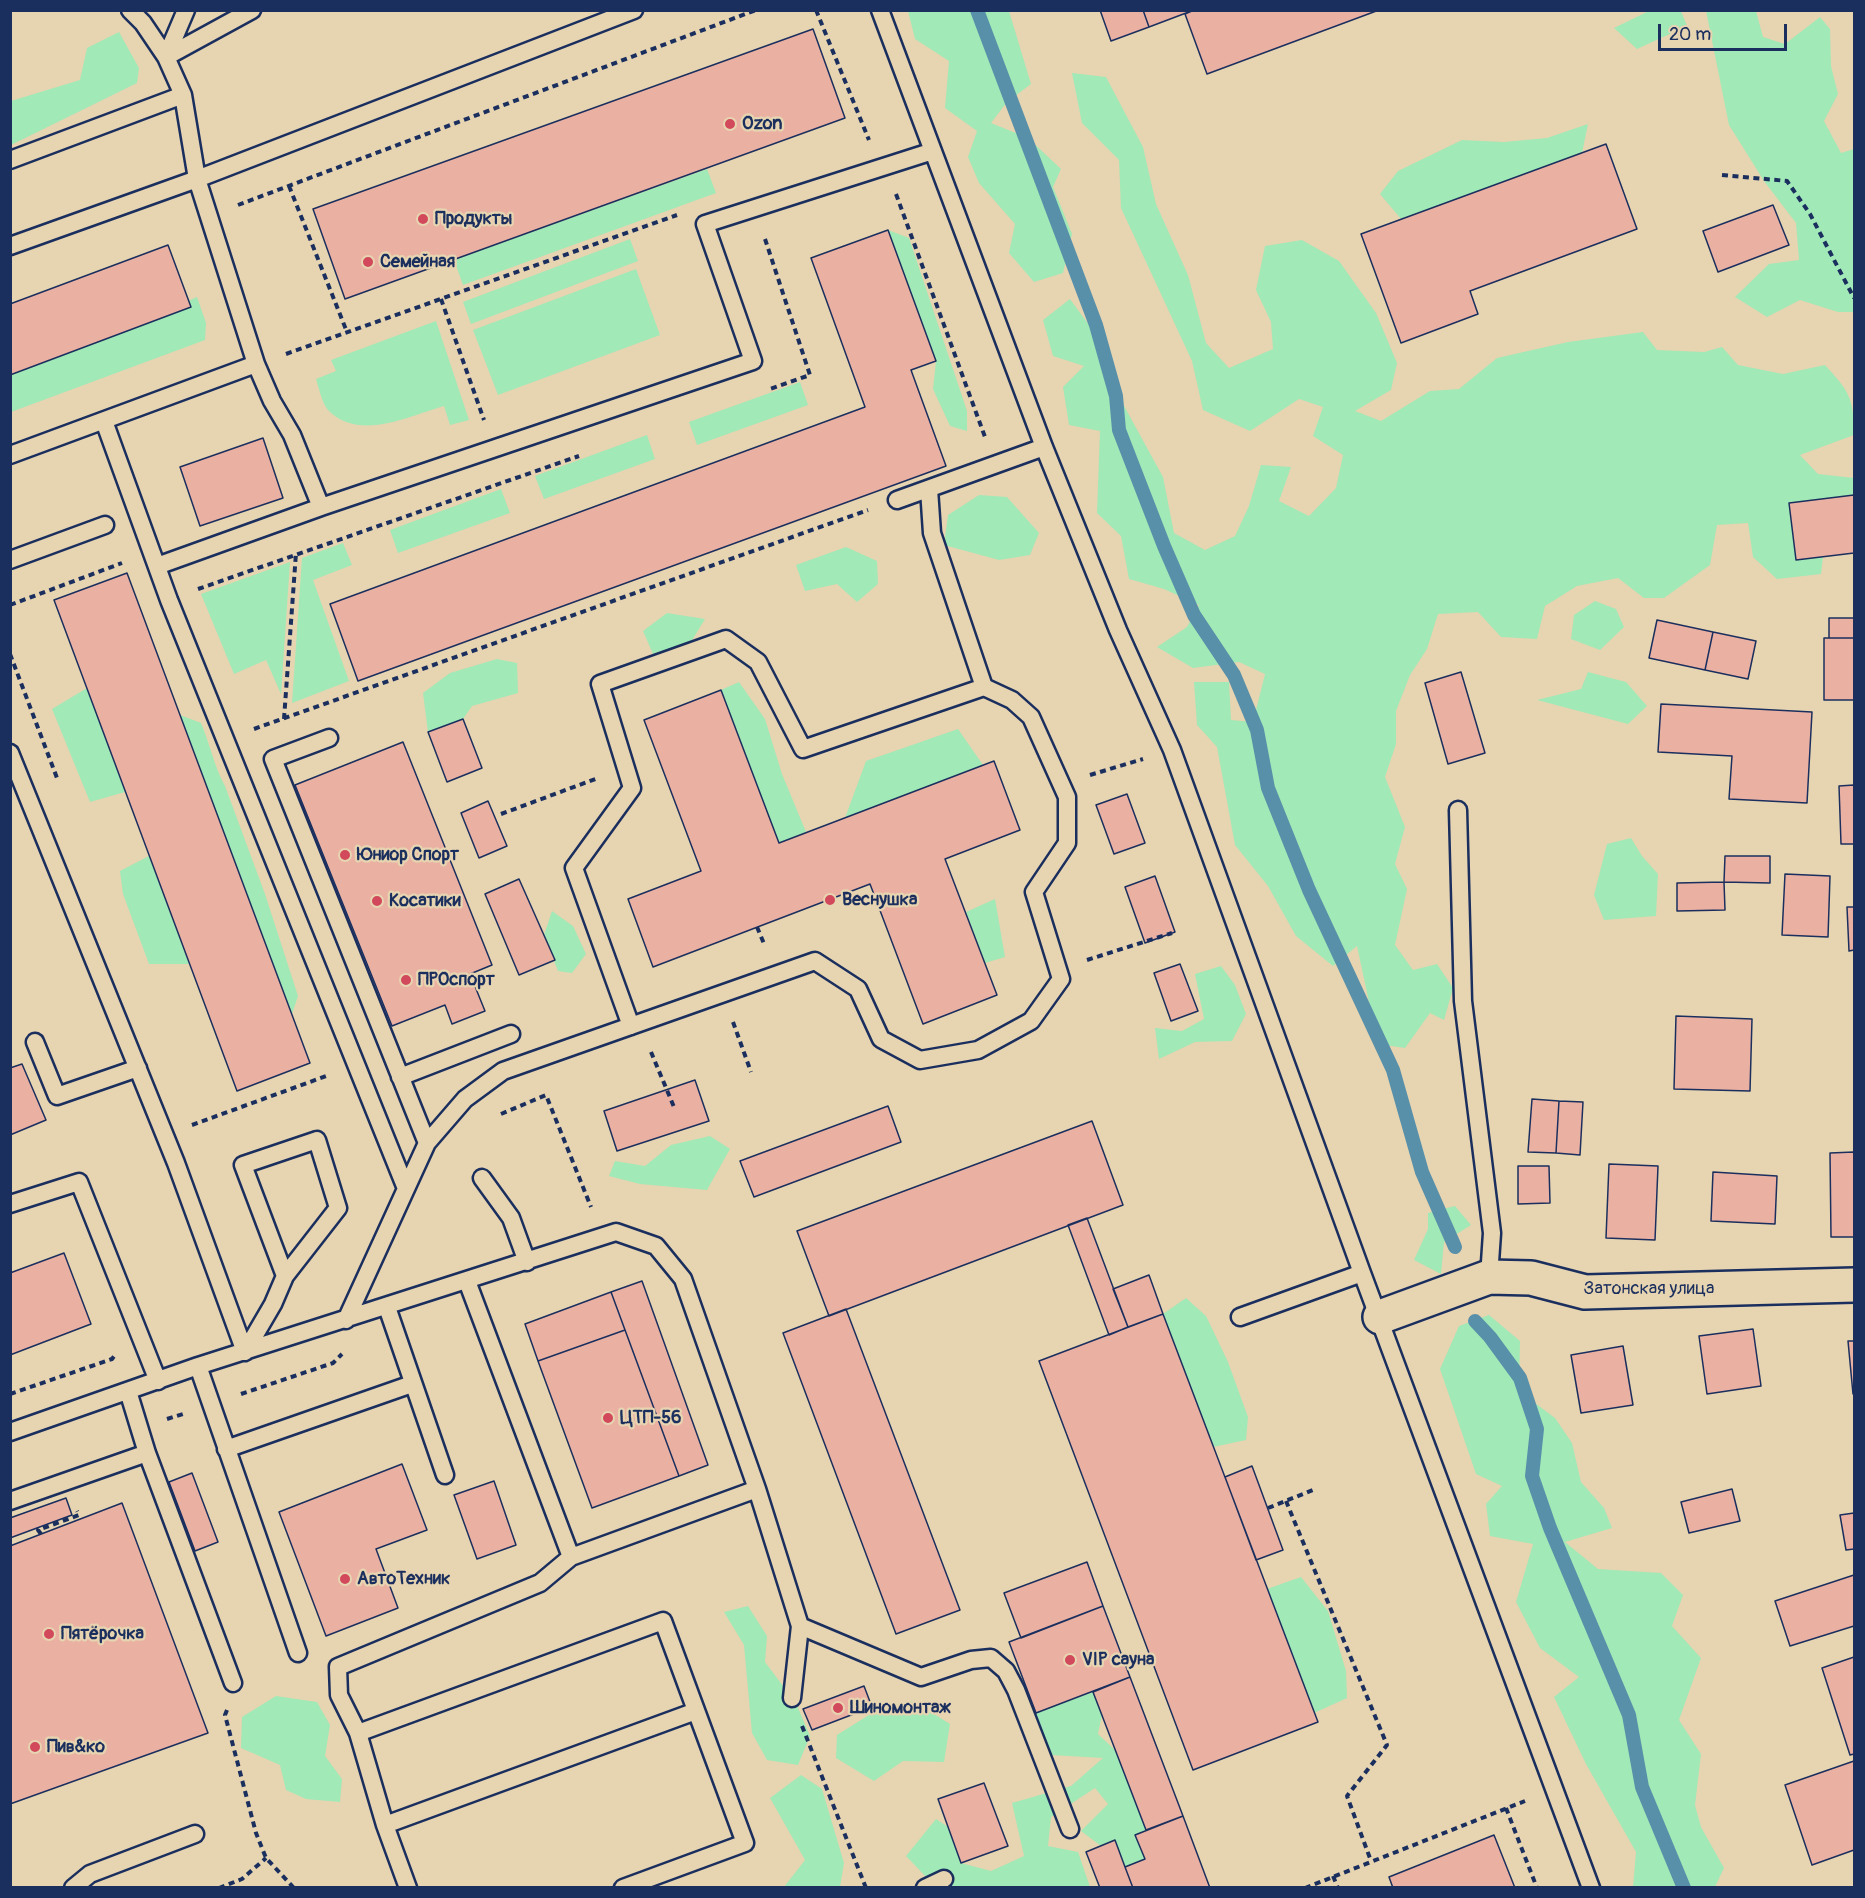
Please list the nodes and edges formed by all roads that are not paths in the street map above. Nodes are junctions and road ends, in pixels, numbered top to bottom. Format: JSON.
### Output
{"nodes":[{"id":1,"x":130,"y":10,"type":"edge"},
{"id":2,"x":186,"y":10,"type":"edge"},
{"id":3,"x":252,"y":10,"type":"edge"},
{"id":4,"x":634,"y":10,"type":"edge"},
{"id":5,"x":880,"y":10,"type":"edge"},
{"id":6,"x":166,"y":57,"type":"junction"},
{"id":7,"x":183,"y":95,"type":"junction"},
{"id":8,"x":933,"y":151,"type":"junction"},
{"id":9,"x":10,"y":160,"type":"edge"},
{"id":10,"x":197,"y":179,"type":"junction"},
{"id":11,"x":10,"y":246,"type":"edge"},
{"id":12,"x":256,"y":364,"type":"junction"},
{"id":13,"x":104,"y":421,"type":"junction"},
{"id":14,"x":1044,"y":447,"type":"junction"},
{"id":15,"x":10,"y":455,"type":"edge"},
{"id":16,"x":928,"y":489,"type":"junction"},
{"id":17,"x":897,"y":500,"type":"road end"},
{"id":18,"x":321,"y":507,"type":"junction"},
{"id":19,"x":105,"y":525,"type":"dead end"},
{"id":20,"x":154,"y":559,"type":"junction"},
{"id":21,"x":10,"y":560,"type":"edge"},
{"id":22,"x":984,"y":687,"type":"junction"},
{"id":23,"x":329,"y":738,"type":"dead end"},
{"id":24,"x":10,"y":753,"type":"edge"},
{"id":25,"x":1458,"y":810,"type":"dead end"},
{"id":26,"x":635,"y":1024,"type":"junction"},
{"id":27,"x":511,"y":1034,"type":"dead end"},
{"id":28,"x":35,"y":1042,"type":"dead end"},
{"id":29,"x":138,"y":1068,"type":"junction"},
{"id":30,"x":400,"y":1077,"type":"junction"},
{"id":31,"x":427,"y":1143,"type":"junction"},
{"id":32,"x":482,"y":1178,"type":"dead end"},
{"id":33,"x":405,"y":1186,"type":"junction"},
{"id":34,"x":10,"y":1204,"type":"edge"},
{"id":35,"x":527,"y":1262,"type":"junction"},
{"id":36,"x":1362,"y":1273,"type":"junction"},
{"id":37,"x":285,"y":1276,"type":"junction"},
{"id":38,"x":1489,"y":1277,"type":"junction"},
{"id":39,"x":467,"y":1281,"type":"junction"},
{"id":40,"x":1854,"y":1285,"type":"edge"},
{"id":41,"x":387,"y":1307,"type":"junction"},
{"id":42,"x":1240,"y":1317,"type":"dead end"},
{"id":43,"x":1380,"y":1317,"type":"junction"},
{"id":44,"x":346,"y":1320,"type":"junction"},
{"id":45,"x":245,"y":1352,"type":"junction"},
{"id":46,"x":198,"y":1366,"type":"junction"},
{"id":47,"x":158,"y":1381,"type":"junction"},
{"id":48,"x":412,"y":1384,"type":"junction"},
{"id":49,"x":128,"y":1391,"type":"junction"},
{"id":50,"x":10,"y":1432,"type":"edge"},
{"id":51,"x":226,"y":1449,"type":"junction"},
{"id":52,"x":147,"y":1453,"type":"junction"},
{"id":53,"x":445,"y":1475,"type":"dead end"},
{"id":54,"x":758,"y":1489,"type":"junction"},
{"id":55,"x":10,"y":1501,"type":"edge"},
{"id":56,"x":571,"y":1557,"type":"junction"},
{"id":57,"x":800,"y":1626,"type":"junction"},
{"id":58,"x":297,"y":1653,"type":"dead end"},
{"id":59,"x":233,"y":1683,"type":"road end"},
{"id":60,"x":792,"y":1698,"type":"road end"},
{"id":61,"x":696,"y":1711,"type":"junction"},
{"id":62,"x":358,"y":1733,"type":"junction"},
{"id":63,"x":385,"y":1826,"type":"junction"},
{"id":64,"x":1070,"y":1829,"type":"dead end"},
{"id":65,"x":195,"y":1834,"type":"dead end"},
{"id":66,"x":944,"y":1880,"type":"dead end"},
{"id":67,"x":73,"y":1887,"type":"edge"},
{"id":68,"x":408,"y":1887,"type":"edge"},
{"id":69,"x":623,"y":1887,"type":"edge"},
{"id":70,"x":925,"y":1887,"type":"edge"},
{"id":71,"x":1591,"y":1887,"type":"edge"}],
"edges":[{"from":1,"to":6,"type":"lane"},
{"from":2,"to":6,"type":"lane"},
{"from":3,"to":6,"type":"lane"},
{"from":4,"to":10,"type":"lane"},
{"from":5,"to":8,"type":"lane"},
{"from":6,"to":7,"type":"lane"},
{"from":7,"to":9,"type":"lane"},
{"from":7,"to":10,"type":"lane"},
{"from":8,"to":14,"type":"lane"},
{"from":8,"to":18,"type":"lane"},
{"from":10,"to":11,"type":"lane"},
{"from":10,"to":12,"type":"lane"},
{"from":12,"to":13,"type":"lane"},
{"from":12,"to":18,"type":"lane"},
{"from":13,"to":15,"type":"lane"},
{"from":13,"to":20,"type":"lane"},
{"from":14,"to":16,"type":"lane"},
{"from":14,"to":36,"type":"lane"},
{"from":16,"to":17,"type":"lane"},
{"from":16,"to":22,"type":"lane"},
{"from":18,"to":20,"type":"lane"},
{"from":19,"to":21,"type":"lane"},
{"from":20,"to":33,"type":"lane"},
{"from":22,"to":26,"type":"lane"},
{"from":22,"to":26,"type":"lane"},
{"from":23,"to":30,"type":"lane"},
{"from":24,"to":29,"type":"lane"},
{"from":25,"to":38,"type":"lane"},
{"from":26,"to":31,"type":"lane"},
{"from":27,"to":30,"type":"lane"},
{"from":28,"to":29,"type":"lane"},
{"from":29,"to":45,"type":"lane"},
{"from":30,"to":31,"type":"lane"},
{"from":31,"to":33,"type":"lane"},
{"from":32,"to":35,"type":"lane"},
{"from":33,"to":44,"type":"lane"},
{"from":34,"to":47,"type":"lane"},
{"from":35,"to":39,"type":"lane"},
{"from":35,"to":54,"type":"lane"},
{"from":36,"to":42,"type":"lane"},
{"from":36,"to":43,"type":"lane"},
{"from":37,"to":37,"type":"lane"},
{"from":37,"to":45,"type":"lane"},
{"from":38,"to":40,"type":"street","name":"Затонская улица"},
{"from":38,"to":43,"type":"street","name":"Затонская улица"},
{"from":39,"to":41,"type":"lane"},
{"from":39,"to":56,"type":"lane"},
{"from":41,"to":44,"type":"lane"},
{"from":41,"to":48,"type":"lane"},
{"from":43,"to":71,"type":"lane"},
{"from":44,"to":45,"type":"lane"},
{"from":45,"to":46,"type":"lane"},
{"from":46,"to":47,"type":"lane"},
{"from":46,"to":51,"type":"lane"},
{"from":47,"to":49,"type":"lane"},
{"from":48,"to":51,"type":"lane"},
{"from":48,"to":53,"type":"lane"},
{"from":49,"to":50,"type":"lane"},
{"from":49,"to":52,"type":"lane"},
{"from":51,"to":58,"type":"lane"},
{"from":52,"to":55,"type":"lane"},
{"from":52,"to":59,"type":"lane"},
{"from":54,"to":56,"type":"lane"},
{"from":54,"to":57,"type":"lane"},
{"from":56,"to":62,"type":"lane"},
{"from":57,"to":60,"type":"lane"},
{"from":57,"to":64,"type":"lane"},
{"from":61,"to":62,"type":"lane"},
{"from":61,"to":63,"type":"lane"},
{"from":61,"to":69,"type":"lane"},
{"from":62,"to":63,"type":"lane"},
{"from":63,"to":68,"type":"lane"},
{"from":65,"to":67,"type":"lane"},
{"from":66,"to":70,"type":"lane"}]}
